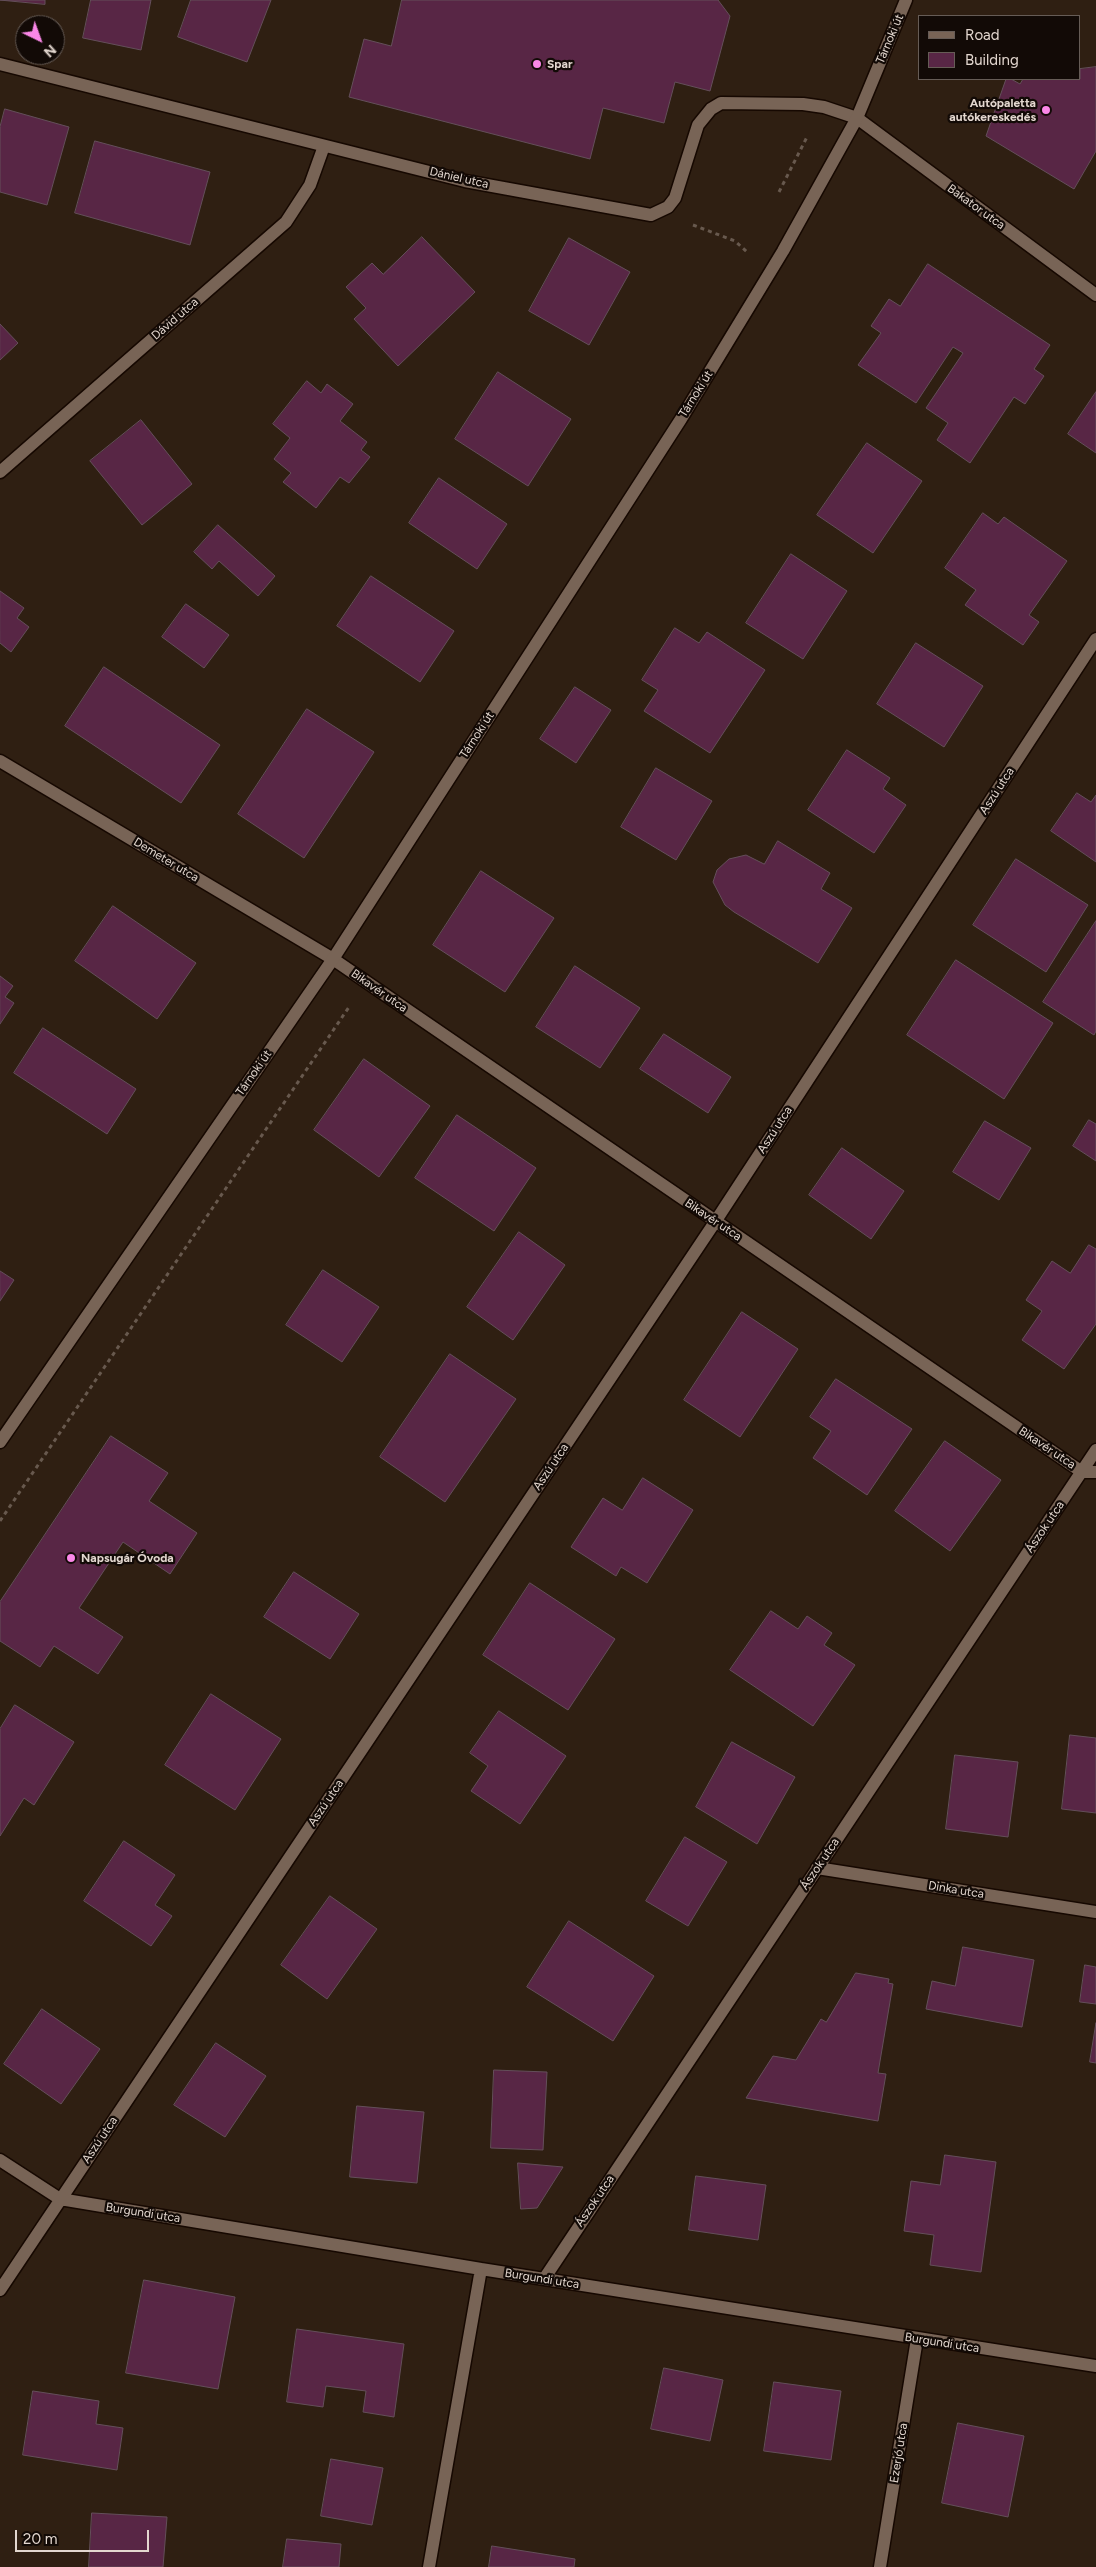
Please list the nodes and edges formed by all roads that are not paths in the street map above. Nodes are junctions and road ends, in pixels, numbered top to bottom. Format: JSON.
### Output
{"nodes":[{"id":1,"x":906,"y":0,"type":"edge"},
{"id":2,"x":0,"y":64,"type":"edge"},
{"id":3,"x":857,"y":118,"type":"junction"},
{"id":4,"x":324,"y":146,"type":"junction"},
{"id":5,"x":1096,"y":295,"type":"edge"},
{"id":6,"x":0,"y":472,"type":"edge"},
{"id":7,"x":1096,"y":639,"type":"edge"},
{"id":8,"x":0,"y":761,"type":"edge"},
{"id":9,"x":333,"y":959,"type":"junction"},
{"id":10,"x":715,"y":1222,"type":"junction"},
{"id":11,"x":0,"y":1442,"type":"edge"},
{"id":12,"x":1096,"y":1450,"type":"edge"},
{"id":13,"x":1082,"y":1472,"type":"junction"},
{"id":14,"x":1096,"y":1472,"type":"edge"},
{"id":15,"x":817,"y":1868,"type":"junction"},
{"id":16,"x":1096,"y":1912,"type":"edge"},
{"id":17,"x":0,"y":2160,"type":"edge"},
{"id":18,"x":60,"y":2200,"type":"junction"},
{"id":19,"x":480,"y":2269,"type":"junction"},
{"id":20,"x":544,"y":2279,"type":"junction"},
{"id":21,"x":0,"y":2290,"type":"edge"},
{"id":22,"x":917,"y":2339,"type":"junction"},
{"id":23,"x":1096,"y":2366,"type":"edge"},
{"id":24,"x":429,"y":2567,"type":"edge"},
{"id":25,"x":880,"y":2567,"type":"edge"}],
"edges":[{"from":1,"to":3,"type":"street","name":"Tárnoki út"},
{"from":2,"to":4,"type":"street","name":"Dániel utca"},
{"from":3,"to":4,"type":"street","name":"Dániel utca"},
{"from":3,"to":5,"type":"street","name":"Bakator utca"},
{"from":3,"to":9,"type":"street","name":"Tárnoki út"},
{"from":4,"to":6,"type":"street","name":"Dávid utca"},
{"from":7,"to":10,"type":"street","name":"Aszú utca"},
{"from":8,"to":9,"type":"street","name":"Demeter utca"},
{"from":9,"to":10,"type":"street","name":"Bikavér utca"},
{"from":9,"to":11,"type":"street","name":"Tárnoki út"},
{"from":10,"to":13,"type":"street","name":"Bikavér utca"},
{"from":10,"to":18,"type":"street","name":"Aszú utca"},
{"from":12,"to":13,"type":"street","name":"Ászok utca"},
{"from":13,"to":14,"type":"street","name":"Bikavér utca"},
{"from":13,"to":15,"type":"street","name":"Ászok utca"},
{"from":15,"to":16,"type":"street","name":"Dinka utca"},
{"from":15,"to":20,"type":"street","name":"Ászok utca"},
{"from":17,"to":18,"type":"street","name":"Burgundi utca"},
{"from":18,"to":19,"type":"street","name":"Burgundi utca"},
{"from":18,"to":21,"type":"street","name":"Aszú utca"},
{"from":19,"to":20,"type":"street","name":"Burgundi utca"},
{"from":19,"to":24,"type":"street"},
{"from":20,"to":22,"type":"street","name":"Burgundi utca"},
{"from":22,"to":23,"type":"street","name":"Burgundi utca"},
{"from":22,"to":25,"type":"street","name":"Ezerjó utca"}]}
